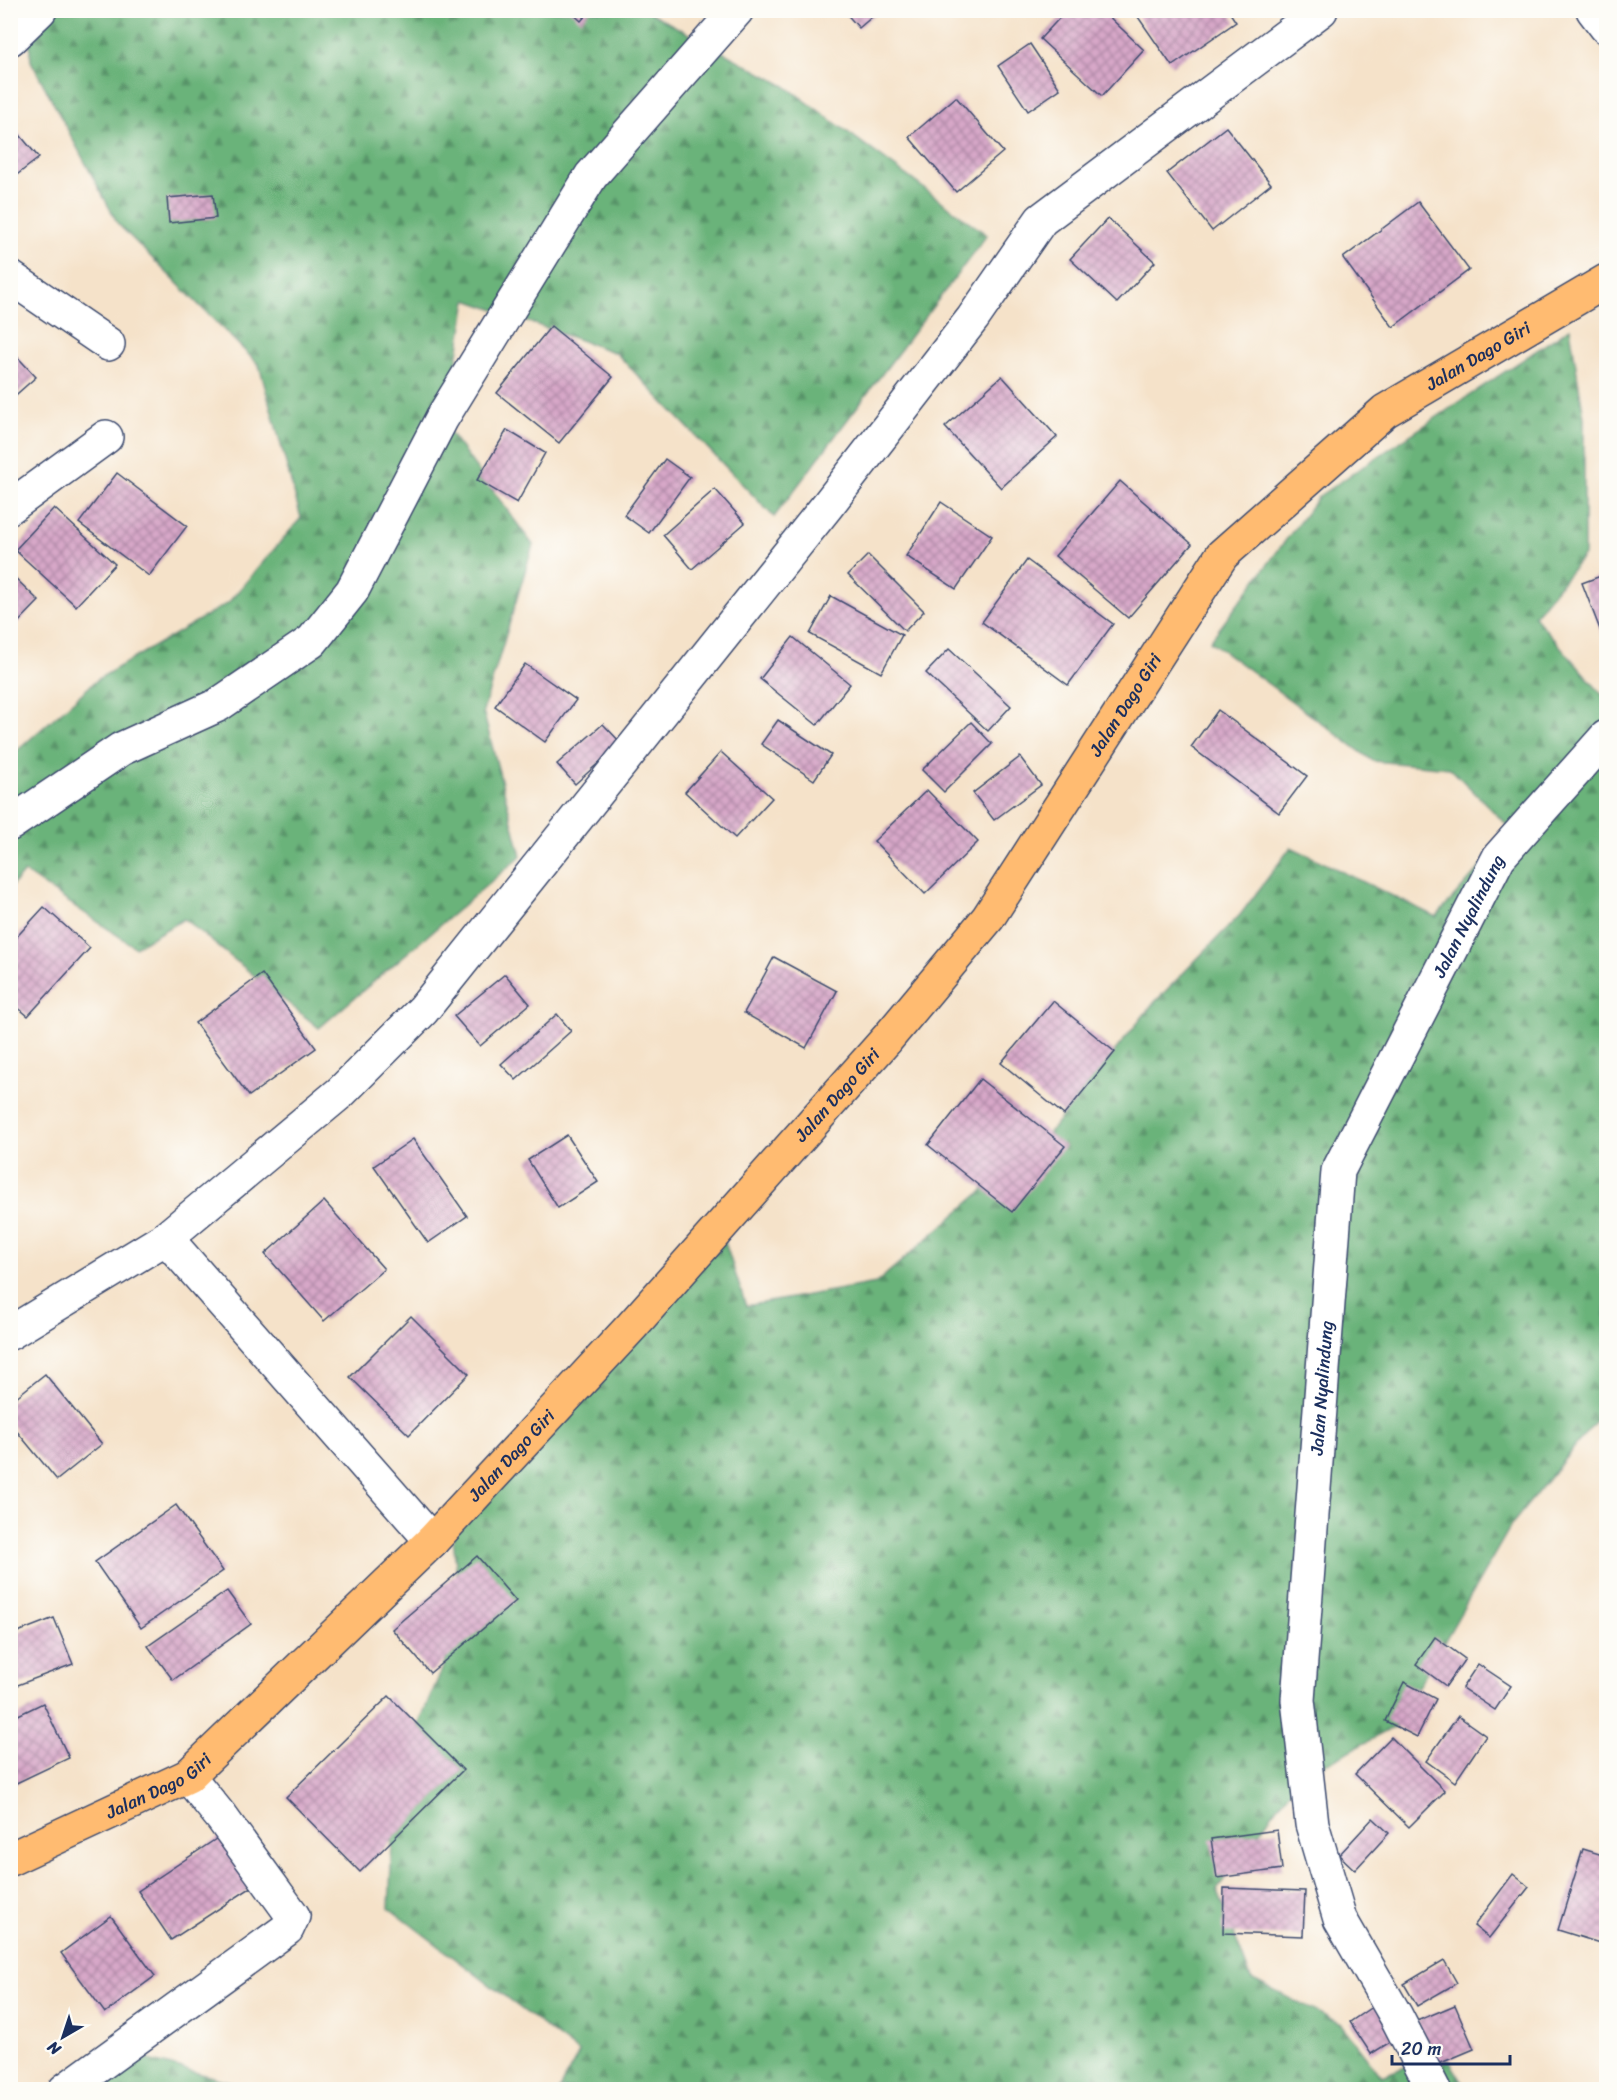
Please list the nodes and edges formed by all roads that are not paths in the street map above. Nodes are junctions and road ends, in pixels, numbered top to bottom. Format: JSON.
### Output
{"nodes":[{"id":1,"x":40,"y":10,"type":"edge"},
{"id":2,"x":737,"y":10,"type":"edge"},
{"id":3,"x":1321,"y":10,"type":"edge"},
{"id":4,"x":1593,"y":10,"type":"edge"},
{"id":5,"x":1606,"y":27,"type":"edge"},
{"id":6,"x":10,"y":39,"type":"edge"},
{"id":7,"x":10,"y":278,"type":"edge"},
{"id":8,"x":1606,"y":281,"type":"edge"},
{"id":9,"x":108,"y":344,"type":"dead end"},
{"id":10,"x":106,"y":437,"type":"dead end"},
{"id":11,"x":10,"y":507,"type":"edge"},
{"id":12,"x":1606,"y":737,"type":"edge"},
{"id":13,"x":10,"y":824,"type":"edge"},
{"id":14,"x":166,"y":1238,"type":"junction"},
{"id":15,"x":10,"y":1333,"type":"edge"},
{"id":16,"x":432,"y":1541,"type":"junction"},
{"id":17,"x":188,"y":1776,"type":"junction"},
{"id":18,"x":10,"y":1859,"type":"edge"},
{"id":19,"x":65,"y":2090,"type":"edge"},
{"id":20,"x":1434,"y":2090,"type":"edge"}],
"edges":[{"from":1,"to":6,"type":"street"},
{"from":2,"to":13,"type":"street"},
{"from":3,"to":14,"type":"street"},
{"from":4,"to":5,"type":"street"},
{"from":7,"to":9,"type":"street"},
{"from":8,"to":16,"type":"main road","name":"Jalan Dago Giri"},
{"from":10,"to":11,"type":"street"},
{"from":12,"to":20,"type":"street","name":"Jalan Nyalindung"},
{"from":14,"to":15,"type":"street"},
{"from":14,"to":16,"type":"street"},
{"from":16,"to":17,"type":"main road","name":"Jalan Dago Giri"},
{"from":17,"to":18,"type":"main road","name":"Jalan Dago Giri"},
{"from":17,"to":19,"type":"street"}]}
